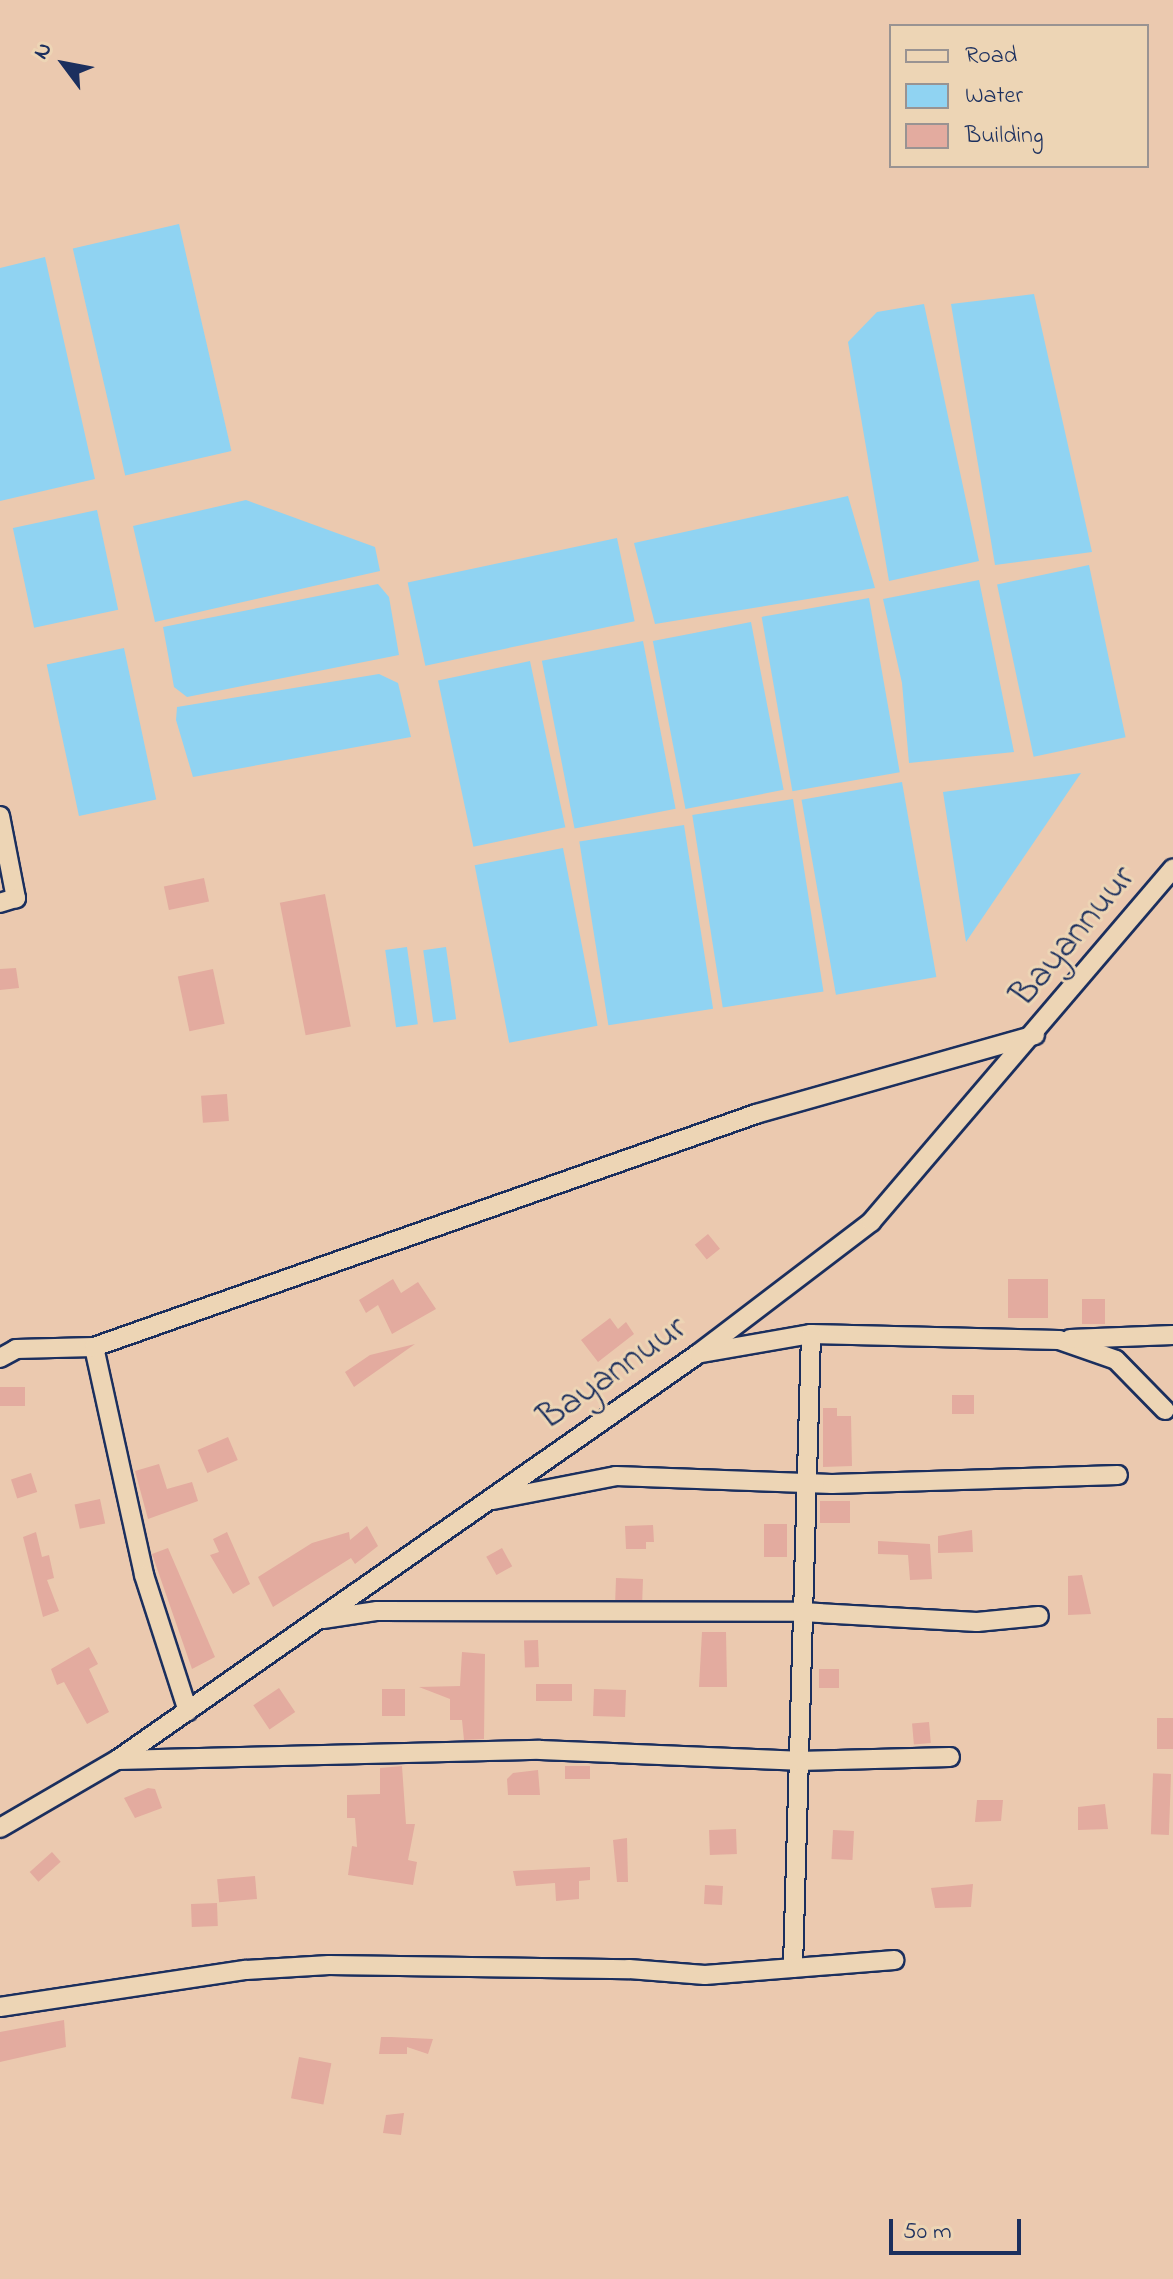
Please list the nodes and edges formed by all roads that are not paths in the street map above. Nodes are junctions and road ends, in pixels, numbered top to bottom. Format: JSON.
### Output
{"nodes":[{"id":1,"x":0,"y":816,"type":"edge"},
{"id":2,"x":1173,"y":868,"type":"edge"},
{"id":3,"x":0,"y":903,"type":"edge"},
{"id":4,"x":1035,"y":1035,"type":"junction"},
{"id":5,"x":811,"y":1334,"type":"junction"},
{"id":6,"x":1173,"y":1335,"type":"edge"},
{"id":7,"x":1059,"y":1340,"type":"junction"},
{"id":8,"x":94,"y":1347,"type":"junction"},
{"id":9,"x":698,"y":1354,"type":"junction"},
{"id":10,"x":0,"y":1358,"type":"edge"},
{"id":11,"x":1165,"y":1410,"type":"dead end"},
{"id":12,"x":1118,"y":1475,"type":"dead end"},
{"id":13,"x":805,"y":1479,"type":"junction"},
{"id":14,"x":486,"y":1502,"type":"junction"},
{"id":15,"x":802,"y":1612,"type":"junction"},
{"id":16,"x":1039,"y":1616,"type":"dead end"},
{"id":17,"x":317,"y":1620,"type":"junction"},
{"id":18,"x":188,"y":1711,"type":"junction"},
{"id":19,"x":950,"y":1757,"type":"dead end"},
{"id":20,"x":117,"y":1760,"type":"junction"},
{"id":21,"x":798,"y":1761,"type":"junction"},
{"id":22,"x":0,"y":1828,"type":"edge"},
{"id":23,"x":894,"y":1960,"type":"dead end"},
{"id":24,"x":793,"y":1968,"type":"junction"},
{"id":25,"x":0,"y":2007,"type":"edge"}],
"edges":[{"from":1,"to":3,"type":"street"},
{"from":2,"to":4,"type":"street","name":"Bayannuur"},
{"from":4,"to":8,"type":"street"},
{"from":4,"to":9,"type":"street","name":"Bayannuur"},
{"from":5,"to":7,"type":"street"},
{"from":5,"to":9,"type":"street"},
{"from":5,"to":13,"type":"street"},
{"from":6,"to":7,"type":"street"},
{"from":7,"to":11,"type":"street"},
{"from":8,"to":10,"type":"street"},
{"from":8,"to":18,"type":"street"},
{"from":9,"to":14,"type":"street","name":"Bayannuur"},
{"from":12,"to":13,"type":"street"},
{"from":13,"to":14,"type":"street"},
{"from":13,"to":15,"type":"street"},
{"from":14,"to":17,"type":"street","name":"Bayannuur"},
{"from":15,"to":16,"type":"street"},
{"from":15,"to":17,"type":"street"},
{"from":15,"to":21,"type":"street"},
{"from":17,"to":18,"type":"street","name":"Bayannuur"},
{"from":18,"to":20,"type":"street","name":"Bayannuur"},
{"from":19,"to":21,"type":"street"},
{"from":20,"to":21,"type":"street"},
{"from":20,"to":22,"type":"street","name":"Bayannuur"},
{"from":21,"to":24,"type":"street"},
{"from":23,"to":24,"type":"street"},
{"from":24,"to":25,"type":"street"}]}
